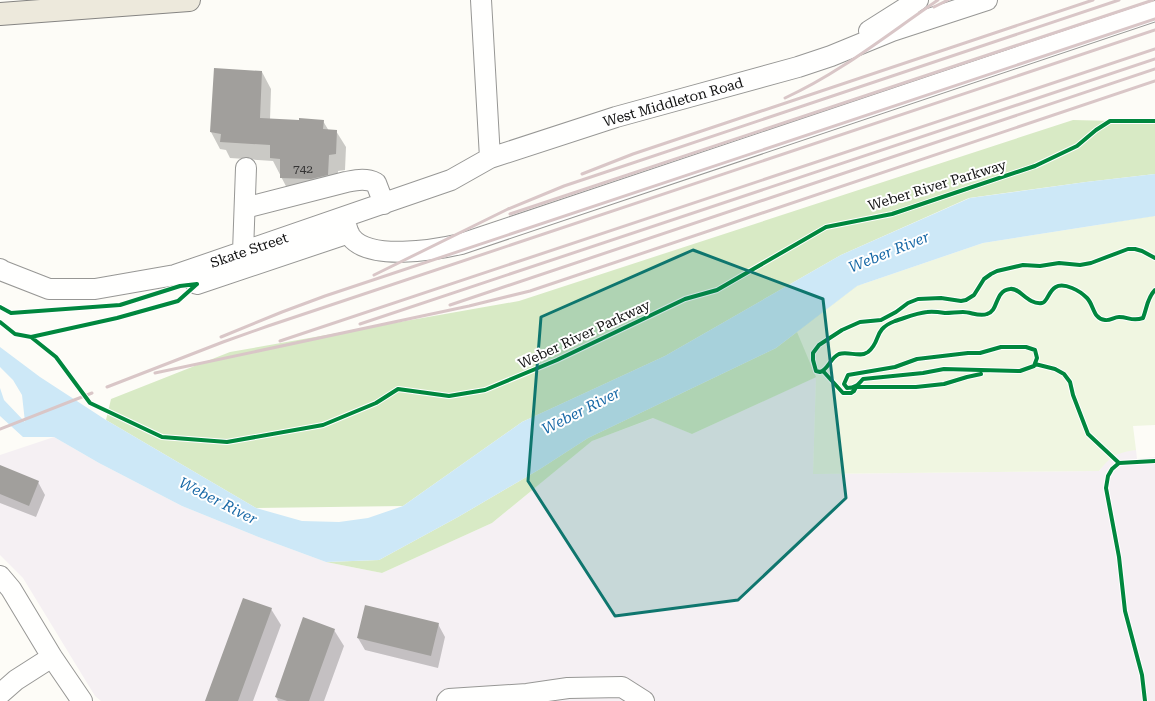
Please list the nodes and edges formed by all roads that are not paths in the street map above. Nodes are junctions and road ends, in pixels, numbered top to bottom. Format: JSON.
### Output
{"nodes":[{"id":1,"x":189,"y":0,"type":"edge"},
{"id":2,"x":481,"y":0,"type":"edge"},
{"id":3,"x":918,"y":0,"type":"edge"},
{"id":4,"x":987,"y":0,"type":"edge"},
{"id":5,"x":1155,"y":11,"type":"edge"},
{"id":6,"x":0,"y":14,"type":"edge"},
{"id":7,"x":831,"y":56,"type":"junction"},
{"id":8,"x":517,"y":151,"type":"joint"},
{"id":9,"x":490,"y":158,"type":"junction"},
{"id":10,"x":246,"y":168,"type":"dead end"},
{"id":11,"x":384,"y":204,"type":"junction"},
{"id":12,"x":245,"y":208,"type":"junction"},
{"id":13,"x":347,"y":225,"type":"junction"},
{"id":14,"x":243,"y":252,"type":"junction"},
{"id":15,"x":1,"y":272,"type":"edge"},
{"id":16,"x":185,"y":272,"type":"junction"},
{"id":17,"x":0,"y":576,"type":"edge"},
{"id":18,"x":52,"y":657,"type":"junction"},
{"id":19,"x":0,"y":694,"type":"edge"},
{"id":20,"x":554,"y":696,"type":"edge"},
{"id":21,"x":82,"y":701,"type":"edge"},
{"id":22,"x":447,"y":701,"type":"edge"},
{"id":23,"x":644,"y":701,"type":"edge"}],
"edges":[{"from":1,"to":6,"type":"main road"},
{"from":2,"to":9,"type":"street"},
{"from":3,"to":7,"type":"street","name":"West Middleton Road"},
{"from":4,"to":7,"type":"street","name":"West Middleton Road"},
{"from":5,"to":13,"type":"street"},
{"from":7,"to":8,"type":"street","name":"West Middleton Road"},
{"from":8,"to":9,"type":"street","name":"Skate Street"},
{"from":9,"to":11,"type":"street","name":"Skate Street"},
{"from":10,"to":12,"type":"street"},
{"from":11,"to":12,"type":"street"},
{"from":11,"to":13,"type":"street","name":"Skate Street"},
{"from":12,"to":14,"type":"street"},
{"from":13,"to":14,"type":"street","name":"Skate Street"},
{"from":13,"to":16,"type":"street"},
{"from":14,"to":16,"type":"street","name":"Skate Street"},
{"from":15,"to":16,"type":"street","name":"Skate Street"},
{"from":17,"to":18,"type":"street"},
{"from":18,"to":19,"type":"street"},
{"from":18,"to":21,"type":"street"},
{"from":20,"to":22,"type":"street"},
{"from":20,"to":23,"type":"street"}]}
